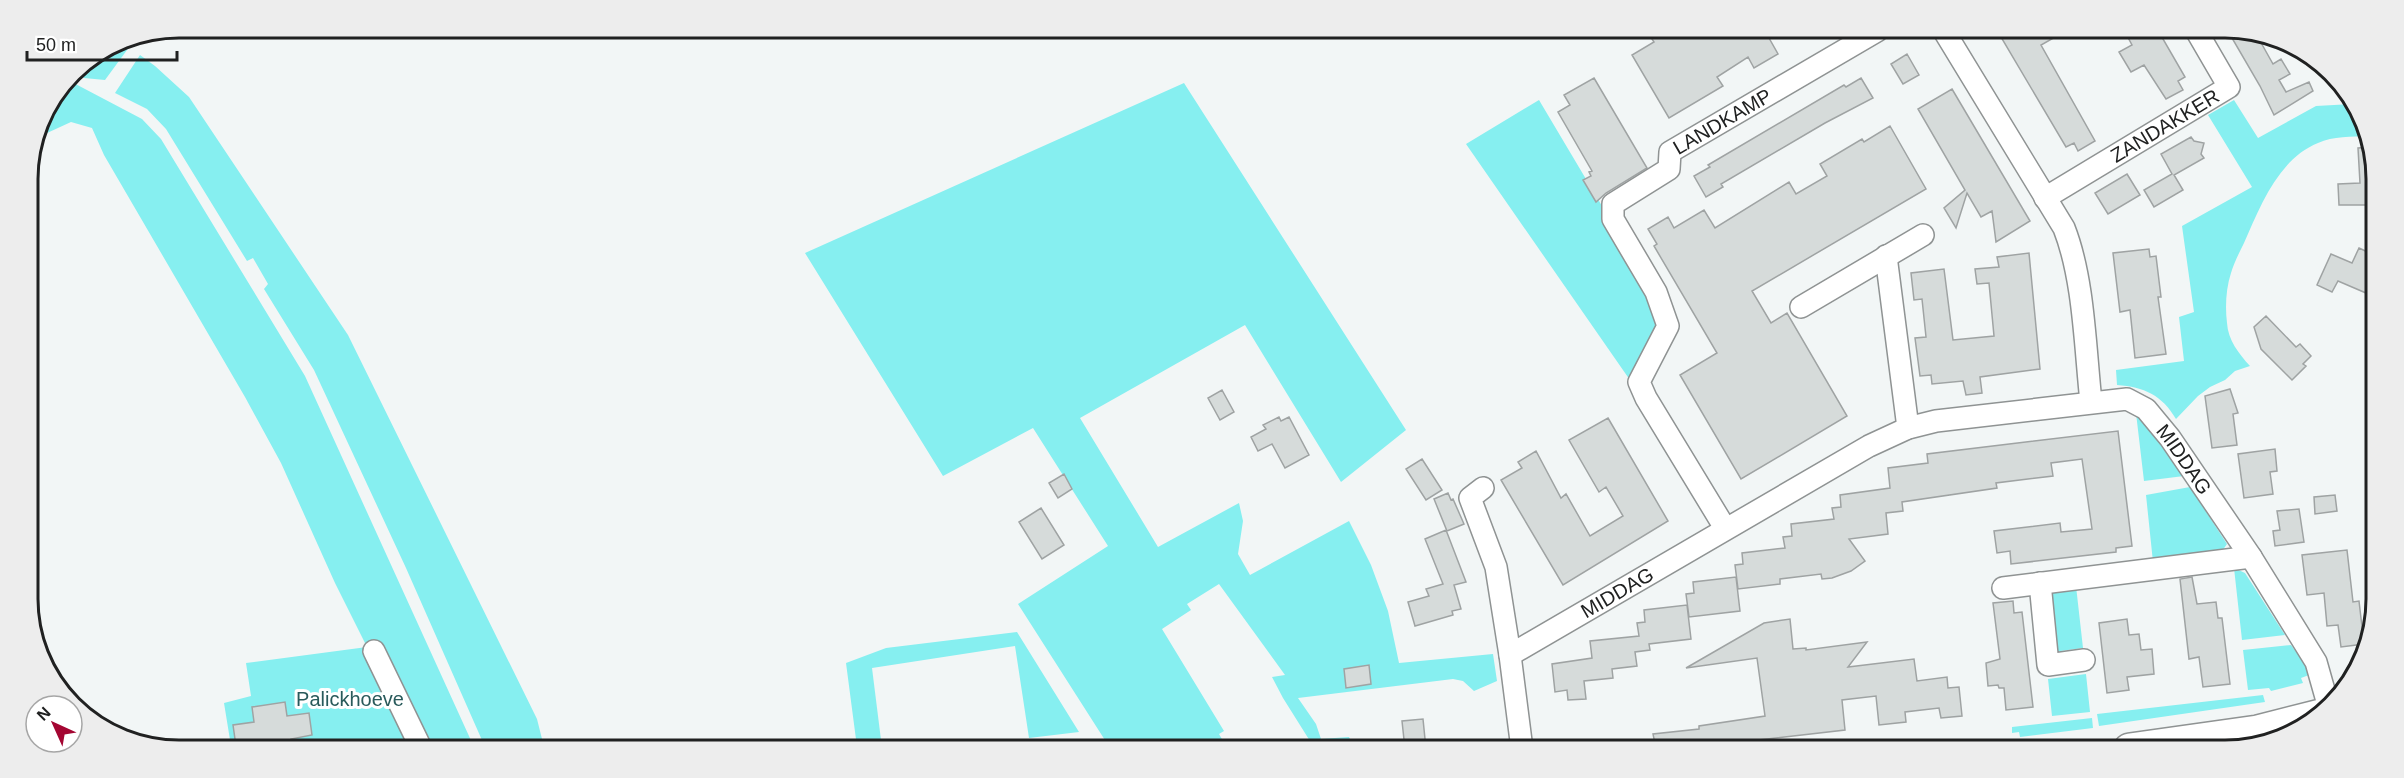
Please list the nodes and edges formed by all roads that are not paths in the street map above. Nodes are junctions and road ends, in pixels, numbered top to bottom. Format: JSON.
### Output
{"nodes":[{"id":1,"x":1865,"y":38,"type":"edge"},
{"id":2,"x":1948,"y":38,"type":"edge"},
{"id":3,"x":2200,"y":38,"type":"edge"},
{"id":4,"x":2045,"y":198,"type":"junction"},
{"id":5,"x":1923,"y":235,"type":"dead end"},
{"id":6,"x":1886,"y":256,"type":"junction"},
{"id":7,"x":1801,"y":307,"type":"dead end"},
{"id":8,"x":2091,"y":402,"type":"junction"},
{"id":9,"x":1908,"y":428,"type":"junction"},
{"id":10,"x":1483,"y":488,"type":"dead end"},
{"id":11,"x":1725,"y":528,"type":"junction"},
{"id":12,"x":2251,"y":557,"type":"junction"},
{"id":13,"x":2040,"y":583,"type":"junction"},
{"id":14,"x":2002,"y":588,"type":"dead end"},
{"id":15,"x":375,"y":651,"type":"dead end"},
{"id":16,"x":1510,"y":654,"type":"junction"},
{"id":17,"x":2084,"y":660,"type":"dead end"},
{"id":18,"x":2326,"y":699,"type":"edge"},
{"id":19,"x":2293,"y":723,"type":"edge"},
{"id":20,"x":417,"y":740,"type":"edge"},
{"id":21,"x":1521,"y":740,"type":"edge"},
{"id":22,"x":2201,"y":740,"type":"edge"}],
"edges":[{"from":1,"to":11,"type":"street","name":"LANDKAMP"},
{"from":2,"to":4,"type":"street"},
{"from":3,"to":4,"type":"street","name":"ZANDAKKER"},
{"from":4,"to":8,"type":"street"},
{"from":5,"to":6,"type":"street"},
{"from":6,"to":7,"type":"street"},
{"from":6,"to":9,"type":"street"},
{"from":8,"to":9,"type":"street","name":"MIDDAG"},
{"from":8,"to":12,"type":"street","name":"MIDDAG"},
{"from":9,"to":11,"type":"street","name":"MIDDAG"},
{"from":10,"to":16,"type":"street"},
{"from":11,"to":16,"type":"street","name":"MIDDAG"},
{"from":12,"to":13,"type":"street"},
{"from":12,"to":18,"type":"street","name":"MIDDAG"},
{"from":13,"to":14,"type":"street"},
{"from":13,"to":17,"type":"street"},
{"from":15,"to":20,"type":"street"},
{"from":16,"to":21,"type":"street"},
{"from":19,"to":22,"type":"main road"}]}
